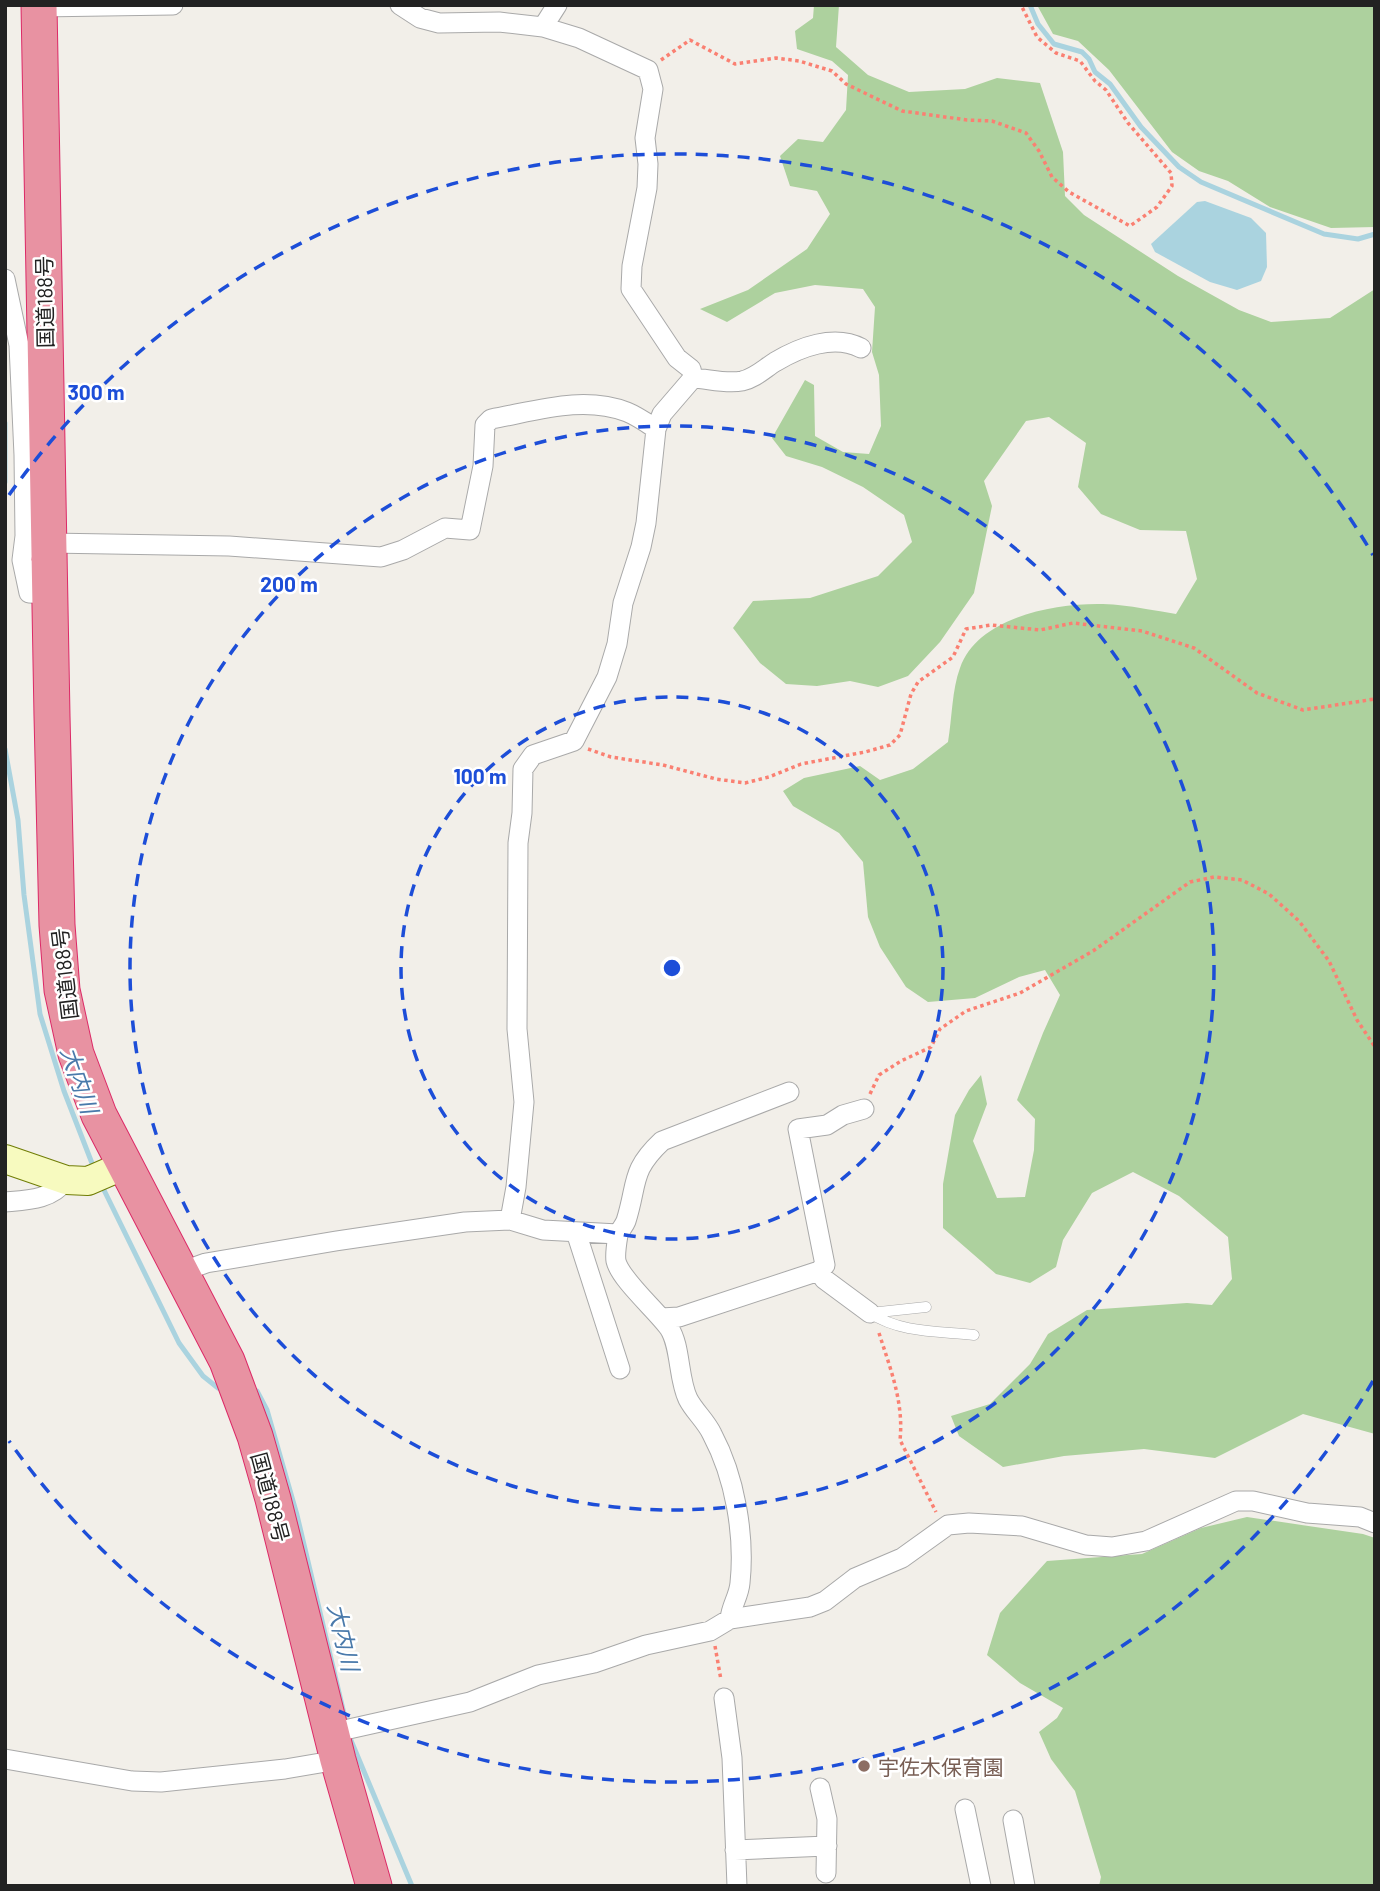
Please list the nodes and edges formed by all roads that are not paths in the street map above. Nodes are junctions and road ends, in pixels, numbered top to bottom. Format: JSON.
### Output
{"nodes":[{"id":1,"x":173,"y":5,"type":"edge"},
{"id":2,"x":400,"y":5,"type":"edge"},
{"id":3,"x":557,"y":5,"type":"edge"},
{"id":4,"x":39,"y":6,"type":"edge"},
{"id":5,"x":542,"y":27,"type":"junction"},
{"id":6,"x":5,"y":279,"type":"edge"},
{"id":7,"x":861,"y":348,"type":"dead end"},
{"id":8,"x":693,"y":378,"type":"junction"},
{"id":9,"x":656,"y":429,"type":"junction"},
{"id":10,"x":48,"y":543,"type":"junction"},
{"id":11,"x":50,"y":594,"type":"junction"},
{"id":12,"x":789,"y":1092,"type":"dead end"},
{"id":13,"x":864,"y":1109,"type":"road end"},
{"id":14,"x":5,"y":1159,"type":"edge"},
{"id":15,"x":97,"y":1175,"type":"junction"},
{"id":16,"x":5,"y":1202,"type":"edge"},
{"id":17,"x":510,"y":1220,"type":"junction"},
{"id":18,"x":576,"y":1232,"type":"junction"},
{"id":19,"x":618,"y":1234,"type":"junction"},
{"id":20,"x":819,"y":1271,"type":"junction"},
{"id":21,"x":181,"y":1272,"type":"junction"},
{"id":22,"x":926,"y":1307,"type":"dead end"},
{"id":23,"x":870,"y":1313,"type":"junction"},
{"id":24,"x":661,"y":1318,"type":"junction"},
{"id":25,"x":974,"y":1335,"type":"dead end"},
{"id":26,"x":620,"y":1369,"type":"dead end"},
{"id":27,"x":1375,"y":1523,"type":"edge"},
{"id":28,"x":730,"y":1619,"type":"junction"},
{"id":29,"x":724,"y":1698,"type":"road end"},
{"id":30,"x":334,"y":1746,"type":"junction"},
{"id":31,"x":5,"y":1759,"type":"edge"},
{"id":32,"x":820,"y":1788,"type":"dead end"},
{"id":33,"x":965,"y":1810,"type":"dead end"},
{"id":34,"x":1013,"y":1820,"type":"dead end"},
{"id":35,"x":827,"y":1846,"type":"junction"},
{"id":36,"x":735,"y":1850,"type":"junction"},
{"id":37,"x":826,"y":1873,"type":"dead end"},
{"id":38,"x":374,"y":1886,"type":"edge"},
{"id":39,"x":737,"y":1886,"type":"edge"},
{"id":40,"x":981,"y":1886,"type":"edge"},
{"id":41,"x":1025,"y":1886,"type":"edge"}],
"edges":[{"from":1,"to":4,"type":"street"},
{"from":2,"to":5,"type":"street"},
{"from":3,"to":5,"type":"street"},
{"from":4,"to":10,"type":"highway","name":"国道188号"},
{"from":5,"to":8,"type":"street"},
{"from":6,"to":11,"type":"street"},
{"from":7,"to":8,"type":"street"},
{"from":8,"to":9,"type":"street"},
{"from":9,"to":10,"type":"street"},
{"from":9,"to":17,"type":"street"},
{"from":10,"to":11,"type":"highway","name":"国道188号"},
{"from":11,"to":15,"type":"highway","name":"国道188号"},
{"from":12,"to":19,"type":"street"},
{"from":13,"to":20,"type":"street"},
{"from":14,"to":15,"type":"main road"},
{"from":15,"to":16,"type":"street"},
{"from":15,"to":21,"type":"highway","name":"国道188号"},
{"from":17,"to":18,"type":"street"},
{"from":17,"to":21,"type":"street"},
{"from":18,"to":19,"type":"street"},
{"from":18,"to":26,"type":"street"},
{"from":19,"to":24,"type":"street"},
{"from":20,"to":23,"type":"street"},
{"from":20,"to":24,"type":"street"},
{"from":21,"to":30,"type":"highway","name":"国道188号"},
{"from":22,"to":23,"type":"lane"},
{"from":23,"to":25,"type":"lane"},
{"from":24,"to":28,"type":"street"},
{"from":27,"to":28,"type":"street"},
{"from":28,"to":30,"type":"street"},
{"from":29,"to":36,"type":"street"},
{"from":30,"to":31,"type":"street"},
{"from":30,"to":38,"type":"highway","name":"国道188号"},
{"from":32,"to":35,"type":"street"},
{"from":33,"to":40,"type":"street"},
{"from":34,"to":41,"type":"street"},
{"from":35,"to":36,"type":"street"},
{"from":35,"to":37,"type":"street"},
{"from":36,"to":39,"type":"street"}]}
